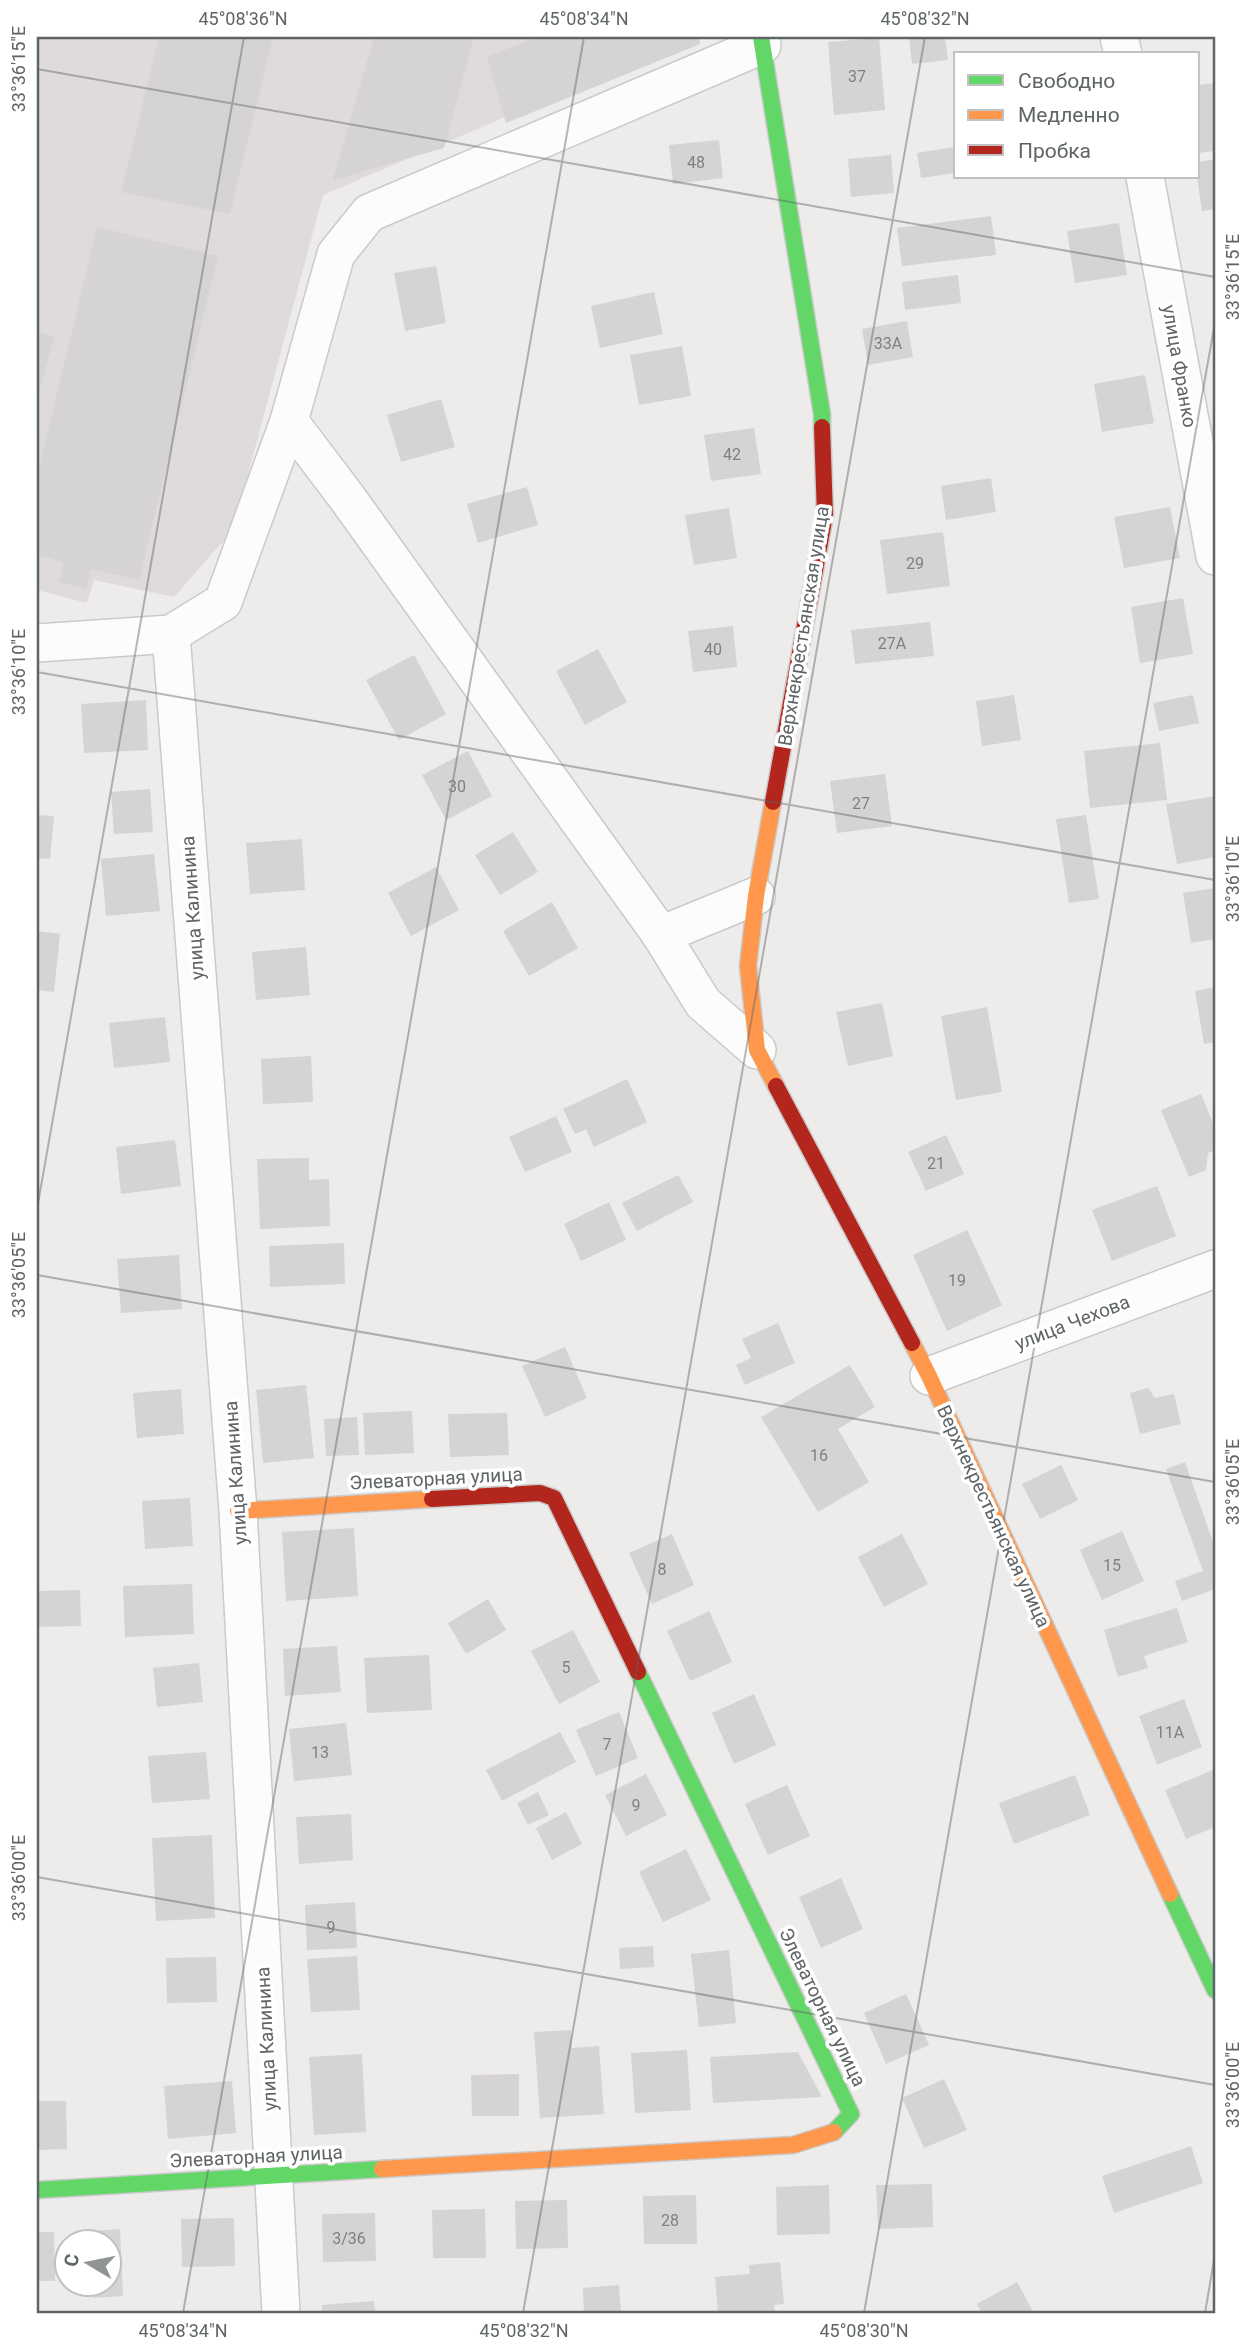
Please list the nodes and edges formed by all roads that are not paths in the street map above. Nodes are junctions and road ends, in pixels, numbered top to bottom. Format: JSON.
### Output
{"nodes":[{"id":1,"x":761,"y":41,"type":"edge"},
{"id":2,"x":1145,"y":178,"type":"edge"},
{"id":3,"x":289,"y":421,"type":"junction"},
{"id":4,"x":1215,"y":556,"type":"edge"},
{"id":5,"x":172,"y":634,"type":"junction"},
{"id":6,"x":37,"y":643,"type":"edge"},
{"id":7,"x":756,"y":896,"type":"junction"},
{"id":8,"x":661,"y":935,"type":"junction"},
{"id":9,"x":757,"y":1050,"type":"junction"},
{"id":10,"x":1215,"y":1269,"type":"edge"},
{"id":11,"x":929,"y":1376,"type":"junction"},
{"id":12,"x":238,"y":1511,"type":"junction"},
{"id":13,"x":1215,"y":1990,"type":"edge"},
{"id":14,"x":273,"y":2176,"type":"junction"},
{"id":15,"x":37,"y":2190,"type":"edge"},
{"id":16,"x":281,"y":2313,"type":"edge"}],
"edges":[{"from":1,"to":3,"type":"street"},
{"from":1,"to":7,"type":"street","name":"Верхнекрестьянская улица"},
{"from":2,"to":4,"type":"street","name":"улица Франко"},
{"from":3,"to":5,"type":"street"},
{"from":3,"to":8,"type":"street","name":"Верхнекрестьянская улица"},
{"from":5,"to":6,"type":"street"},
{"from":5,"to":12,"type":"street","name":"улица Калинина"},
{"from":7,"to":8,"type":"street"},
{"from":7,"to":9,"type":"street","name":"Верхнекрестьянская улица"},
{"from":8,"to":9,"type":"street","name":"Верхнекрестьянская улица"},
{"from":9,"to":11,"type":"street","name":"Верхнекрестьянская улица"},
{"from":10,"to":11,"type":"street","name":"улица Чехова"},
{"from":11,"to":13,"type":"street","name":"Верхнекрестьянская улица"},
{"from":12,"to":14,"type":"street","name":"улица Калинина"},
{"from":12,"to":14,"type":"street","name":"Элеваторная улица"},
{"from":14,"to":15,"type":"street","name":"Элеваторная улица"},
{"from":14,"to":16,"type":"street","name":"улица Калинина"}]}
